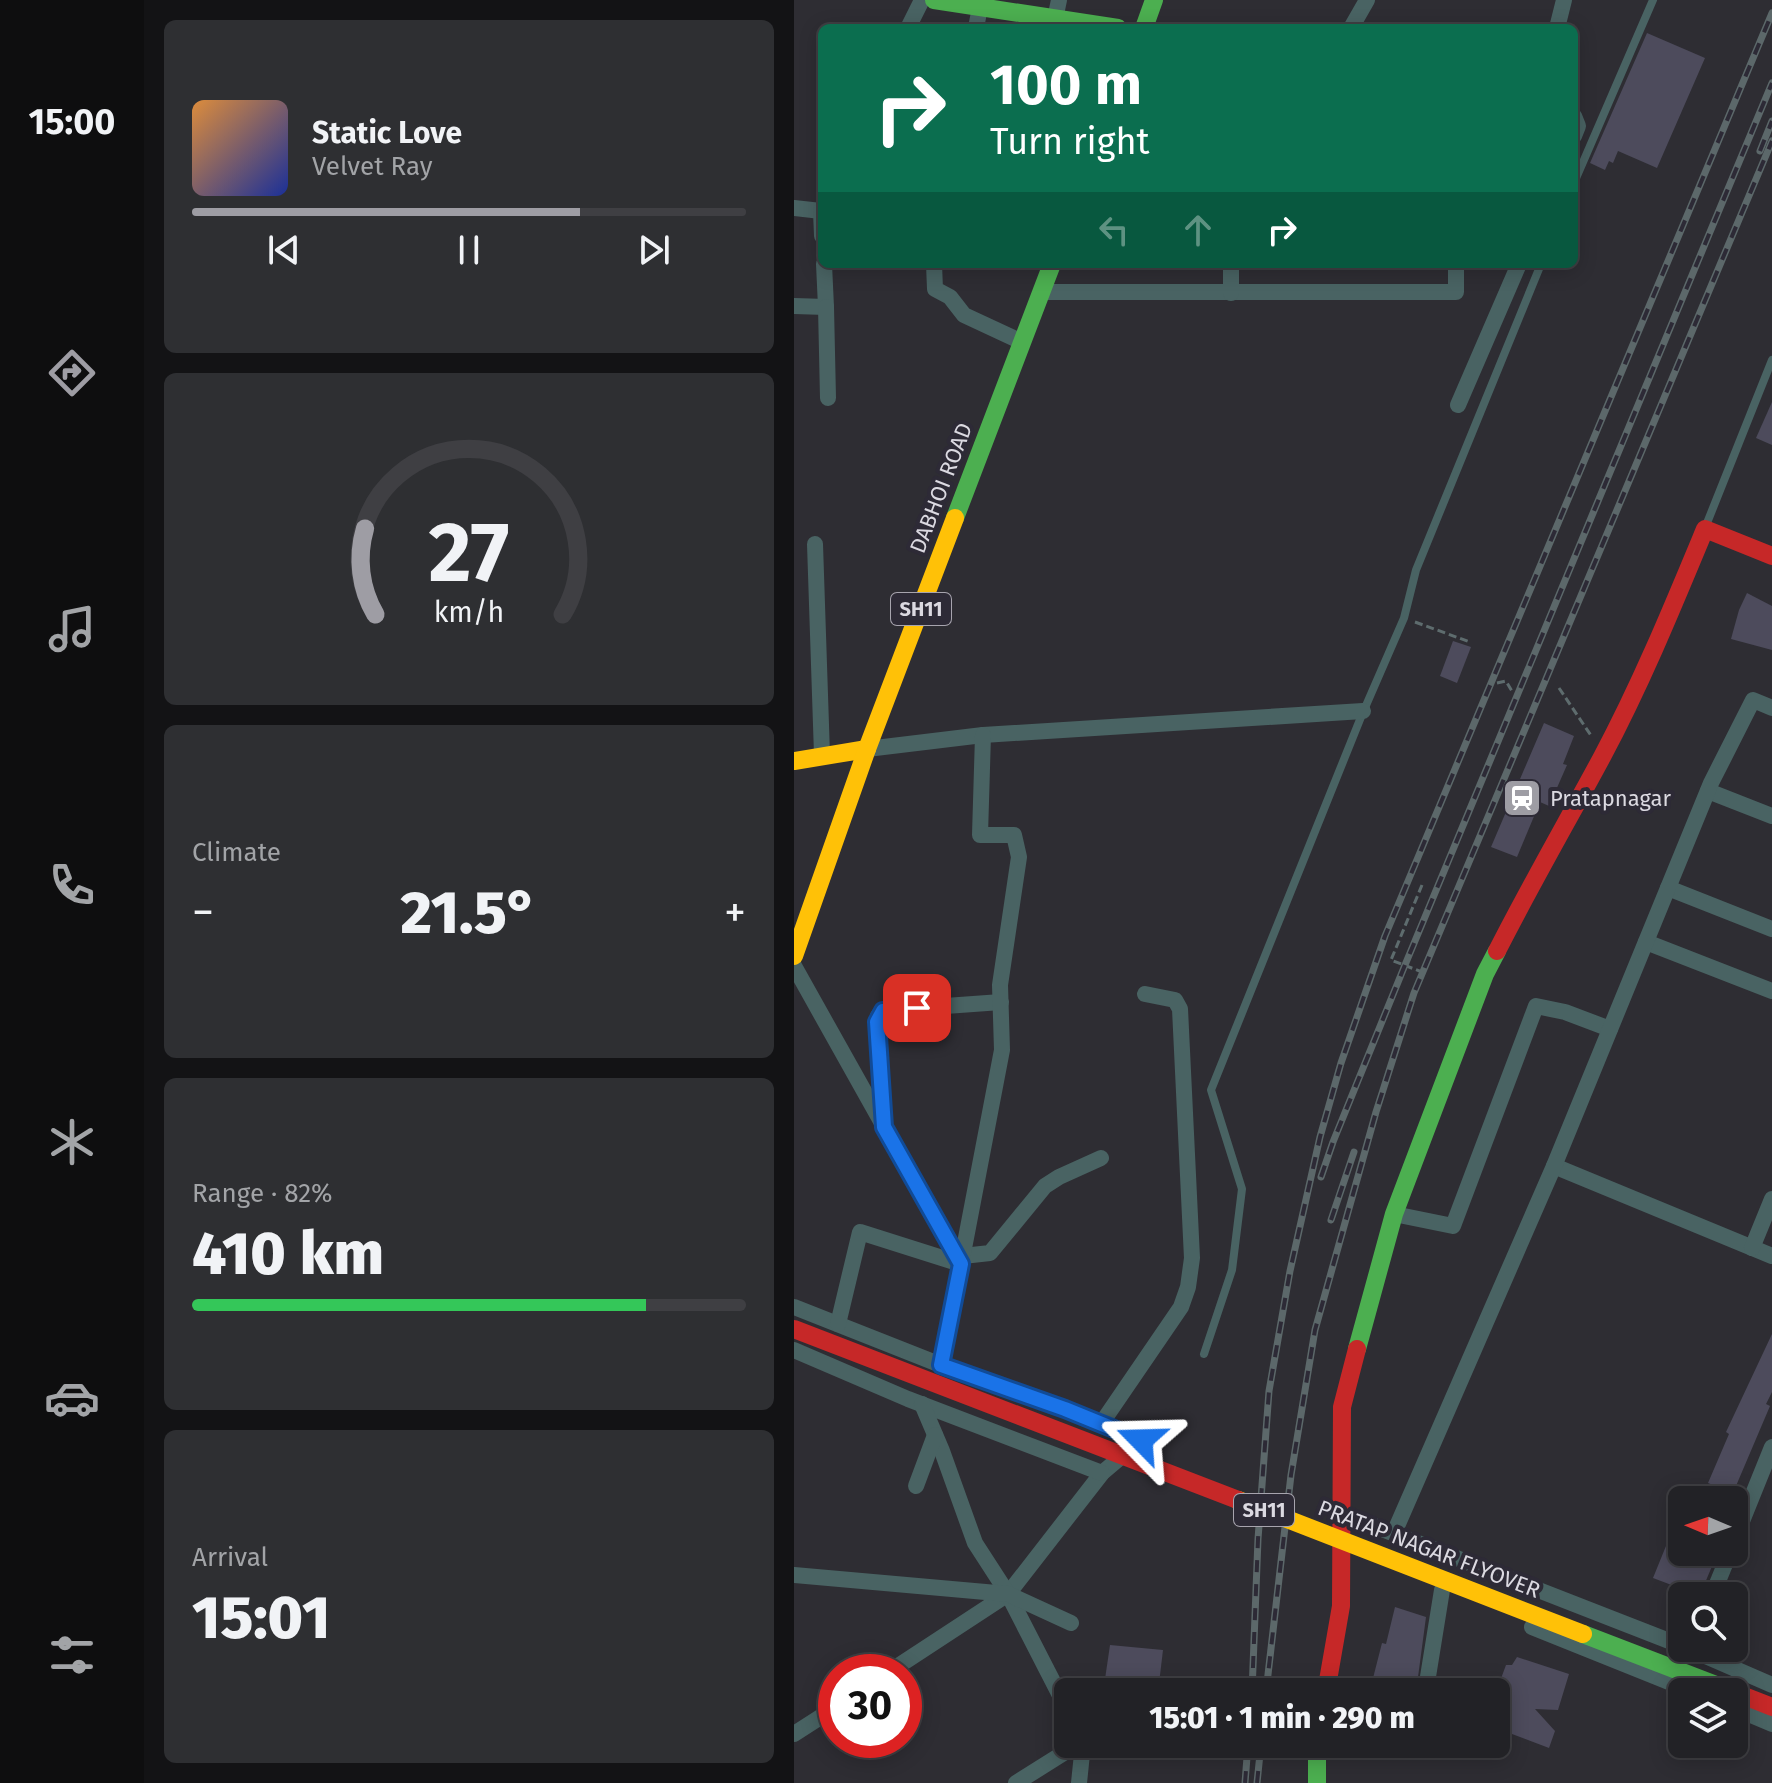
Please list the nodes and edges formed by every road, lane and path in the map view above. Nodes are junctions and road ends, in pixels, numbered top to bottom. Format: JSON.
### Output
{"nodes":[{"id":1,"x":922,"y":0,"type":"edge"},
{"id":2,"x":934,"y":0,"type":"edge"},
{"id":3,"x":1154,"y":0,"type":"edge"},
{"id":4,"x":1367,"y":0,"type":"edge"},
{"id":5,"x":1564,"y":0,"type":"edge"},
{"id":6,"x":1653,"y":0,"type":"edge"},
{"id":7,"x":980,"y":7,"type":"junction"},
{"id":8,"x":1057,"y":9,"type":"edge"},
{"id":9,"x":910,"y":24,"type":"edge"},
{"id":10,"x":977,"y":24,"type":"edge"},
{"id":11,"x":1105,"y":24,"type":"edge"},
{"id":12,"x":1145,"y":24,"type":"edge"},
{"id":13,"x":1353,"y":24,"type":"edge"},
{"id":14,"x":1558,"y":24,"type":"edge"},
{"id":15,"x":1578,"y":174,"type":"edge"},
{"id":16,"x":794,"y":208,"type":"edge"},
{"id":17,"x":818,"y":210,"type":"edge"},
{"id":18,"x":824,"y":268,"type":"edge"},
{"id":19,"x":934,"y":268,"type":"edge"},
{"id":20,"x":1051,"y":268,"type":"edge"},
{"id":21,"x":1231,"y":268,"type":"edge"},
{"id":22,"x":1456,"y":268,"type":"edge"},
{"id":23,"x":1517,"y":268,"type":"edge"},
{"id":24,"x":1539,"y":268,"type":"edge"},
{"id":25,"x":1042,"y":292,"type":"junction"},
{"id":26,"x":1231,"y":293,"type":"junction"},
{"id":27,"x":794,"y":306,"type":"edge"},
{"id":28,"x":826,"y":307,"type":"junction"},
{"id":29,"x":1022,"y":342,"type":"junction"},
{"id":30,"x":1772,"y":360,"type":"edge"},
{"id":31,"x":828,"y":398,"type":"dead end"},
{"id":32,"x":1458,"y":405,"type":"dead end"},
{"id":33,"x":1705,"y":529,"type":"junction"},
{"id":34,"x":815,"y":544,"type":"dead end"},
{"id":35,"x":1772,"y":556,"type":"edge"},
{"id":36,"x":1404,"y":618,"type":"junction"},
{"id":37,"x":1470,"y":642,"type":"dead end"},
{"id":38,"x":1497,"y":683,"type":"dead end"},
{"id":39,"x":1559,"y":688,"type":"dead end"},
{"id":40,"x":1513,"y":693,"type":"dead end"},
{"id":41,"x":1772,"y":708,"type":"edge"},
{"id":42,"x":1363,"y":711,"type":"junction"},
{"id":43,"x":983,"y":735,"type":"junction"},
{"id":44,"x":867,"y":749,"type":"junction"},
{"id":45,"x":1603,"y":753,"type":"junction"},
{"id":46,"x":822,"y":755,"type":"junction"},
{"id":47,"x":794,"y":761,"type":"edge"},
{"id":48,"x":1708,"y":791,"type":"junction"},
{"id":49,"x":1772,"y":816,"type":"edge"},
{"id":50,"x":1422,"y":885,"type":"dead end"},
{"id":51,"x":1668,"y":888,"type":"junction"},
{"id":52,"x":1772,"y":929,"type":"edge"},
{"id":53,"x":1646,"y":942,"type":"junction"},
{"id":54,"x":794,"y":956,"type":"edge"},
{"id":55,"x":794,"y":966,"type":"edge"},
{"id":56,"x":1422,"y":972,"type":"dead end"},
{"id":57,"x":1772,"y":991,"type":"edge"},
{"id":58,"x":1145,"y":994,"type":"dead end"},
{"id":59,"x":1001,"y":1002,"type":"junction"},
{"id":60,"x":1610,"y":1029,"type":"junction"},
{"id":61,"x":884,"y":1127,"type":"junction"},
{"id":62,"x":1101,"y":1158,"type":"dead end"},
{"id":63,"x":1554,"y":1166,"type":"junction"},
{"id":64,"x":1772,"y":1199,"type":"edge"},
{"id":65,"x":1394,"y":1214,"type":"junction"},
{"id":66,"x":1752,"y":1248,"type":"junction"},
{"id":67,"x":1772,"y":1256,"type":"edge"},
{"id":68,"x":962,"y":1260,"type":"junction"},
{"id":69,"x":794,"y":1307,"type":"edge"},
{"id":70,"x":838,"y":1324,"type":"junction"},
{"id":71,"x":794,"y":1329,"type":"edge"},
{"id":72,"x":794,"y":1350,"type":"edge"},
{"id":73,"x":1204,"y":1354,"type":"dead end"},
{"id":74,"x":941,"y":1365,"type":"junction"},
{"id":75,"x":922,"y":1404,"type":"junction"},
{"id":76,"x":1101,"y":1424,"type":"junction"},
{"id":77,"x":935,"y":1435,"type":"junction"},
{"id":78,"x":1772,"y":1447,"type":"edge"},
{"id":79,"x":1102,"y":1473,"type":"junction"},
{"id":80,"x":916,"y":1486,"type":"dead end"},
{"id":81,"x":1748,"y":1506,"type":"edge"},
{"id":82,"x":1341,"y":1513,"type":"junction"},
{"id":83,"x":1394,"y":1533,"type":"junction"},
{"id":84,"x":1342,"y":1551,"type":"junction"},
{"id":85,"x":794,"y":1575,"type":"edge"},
{"id":86,"x":1442,"y":1590,"type":"junction"},
{"id":87,"x":1008,"y":1594,"type":"junction"},
{"id":88,"x":1071,"y":1623,"type":"dead end"},
{"id":89,"x":1668,"y":1640,"type":"edge"},
{"id":90,"x":916,"y":1654,"type":"edge"},
{"id":91,"x":1720,"y":1662,"type":"edge"},
{"id":92,"x":1328,"y":1678,"type":"edge"},
{"id":93,"x":1428,"y":1678,"type":"edge"},
{"id":94,"x":1698,"y":1678,"type":"edge"},
{"id":95,"x":1668,"y":1681,"type":"edge"},
{"id":96,"x":1054,"y":1684,"type":"edge"},
{"id":97,"x":1772,"y":1685,"type":"edge"},
{"id":98,"x":1748,"y":1698,"type":"edge"},
{"id":99,"x":1772,"y":1707,"type":"edge"},
{"id":100,"x":1748,"y":1714,"type":"edge"},
{"id":101,"x":818,"y":1719,"type":"edge"},
{"id":102,"x":1772,"y":1724,"type":"edge"},
{"id":103,"x":794,"y":1734,"type":"edge"},
{"id":104,"x":1057,"y":1758,"type":"edge"},
{"id":105,"x":1080,"y":1758,"type":"edge"},
{"id":106,"x":1317,"y":1758,"type":"edge"},
{"id":107,"x":1016,"y":1783,"type":"edge"},
{"id":108,"x":1079,"y":1783,"type":"edge"},
{"id":109,"x":1317,"y":1783,"type":"edge"}],
"edges":[{"from":1,"to":9,"type":"street"},
{"from":2,"to":7,"type":"main road"},
{"from":3,"to":12,"type":"main road"},
{"from":4,"to":13,"type":"street"},
{"from":5,"to":14,"type":"street"},
{"from":6,"to":15,"type":"lane"},
{"from":7,"to":8,"type":"main road"},
{"from":7,"to":10,"type":"street"},
{"from":8,"to":11,"type":"main road"},
{"from":16,"to":17,"type":"street"},
{"from":18,"to":28,"type":"street"},
{"from":19,"to":29,"type":"street"},
{"from":20,"to":25,"type":"main road","name":"DABHOI ROAD","number":"SH11"},
{"from":21,"to":26,"type":"street"},
{"from":22,"to":26,"type":"street"},
{"from":23,"to":32,"type":"street"},
{"from":24,"to":36,"type":"lane"},
{"from":25,"to":26,"type":"street"},
{"from":25,"to":29,"type":"main road","name":"DABHOI ROAD","number":"SH11"},
{"from":27,"to":28,"type":"street"},
{"from":28,"to":31,"type":"street"},
{"from":29,"to":44,"type":"main road","name":"DABHOI ROAD","number":"SH11"},
{"from":30,"to":33,"type":"lane"},
{"from":33,"to":35,"type":"main road"},
{"from":33,"to":45,"type":"main road"},
{"from":34,"to":46,"type":"street"},
{"from":36,"to":37,"type":"path"},
{"from":36,"to":42,"type":"lane"},
{"from":38,"to":40,"type":"path"},
{"from":39,"to":45,"type":"path"},
{"from":41,"to":48,"type":"street"},
{"from":42,"to":43,"type":"street"},
{"from":42,"to":73,"type":"lane"},
{"from":43,"to":44,"type":"street"},
{"from":43,"to":59,"type":"street"},
{"from":44,"to":46,"type":"main road"},
{"from":44,"to":54,"type":"main road","name":"DABHOI ROAD","number":"SH11"},
{"from":45,"to":65,"type":"main road"},
{"from":46,"to":47,"type":"main road"},
{"from":48,"to":49,"type":"street"},
{"from":48,"to":51,"type":"street"},
{"from":50,"to":56,"type":"path"},
{"from":51,"to":52,"type":"street"},
{"from":51,"to":53,"type":"street"},
{"from":53,"to":57,"type":"street"},
{"from":53,"to":60,"type":"street"},
{"from":55,"to":61,"type":"street"},
{"from":58,"to":76,"type":"street"},
{"from":59,"to":61,"type":"street"},
{"from":59,"to":68,"type":"street"},
{"from":60,"to":63,"type":"street"},
{"from":60,"to":65,"type":"street"},
{"from":61,"to":68,"type":"street"},
{"from":62,"to":68,"type":"street"},
{"from":63,"to":66,"type":"street"},
{"from":63,"to":83,"type":"street"},
{"from":64,"to":66,"type":"street"},
{"from":65,"to":82,"type":"main road"},
{"from":66,"to":67,"type":"street"},
{"from":68,"to":70,"type":"street"},
{"from":68,"to":74,"type":"street"},
{"from":69,"to":70,"type":"street"},
{"from":70,"to":74,"type":"street"},
{"from":71,"to":94,"type":"main road","name":"PRATAP NAGAR FLYOVER","number":"SH11","bridge":true},
{"from":72,"to":75,"type":"street"},
{"from":74,"to":76,"type":"street"},
{"from":75,"to":77,"type":"street"},
{"from":75,"to":79,"type":"street"},
{"from":76,"to":79,"type":"street"},
{"from":77,"to":80,"type":"street"},
{"from":77,"to":87,"type":"street"},
{"from":78,"to":81,"type":"street"},
{"from":79,"to":87,"type":"street"},
{"from":82,"to":83,"type":"street"},
{"from":82,"to":84,"type":"main road"},
{"from":83,"to":89,"type":"street"},
{"from":84,"to":86,"type":"street"},
{"from":84,"to":92,"type":"main road"},
{"from":85,"to":87,"type":"street"},
{"from":86,"to":93,"type":"street"},
{"from":86,"to":95,"type":"street"},
{"from":87,"to":88,"type":"street"},
{"from":87,"to":90,"type":"street"},
{"from":87,"to":96,"type":"street"},
{"from":91,"to":97,"type":"street"},
{"from":98,"to":99,"type":"main road","name":"PRATAP NAGAR FLYOVER","number":"SH11"},
{"from":100,"to":102,"type":"street"},
{"from":101,"to":103,"type":"street"},
{"from":104,"to":107,"type":"street"},
{"from":105,"to":108,"type":"street"},
{"from":106,"to":109,"type":"main road"}]}
